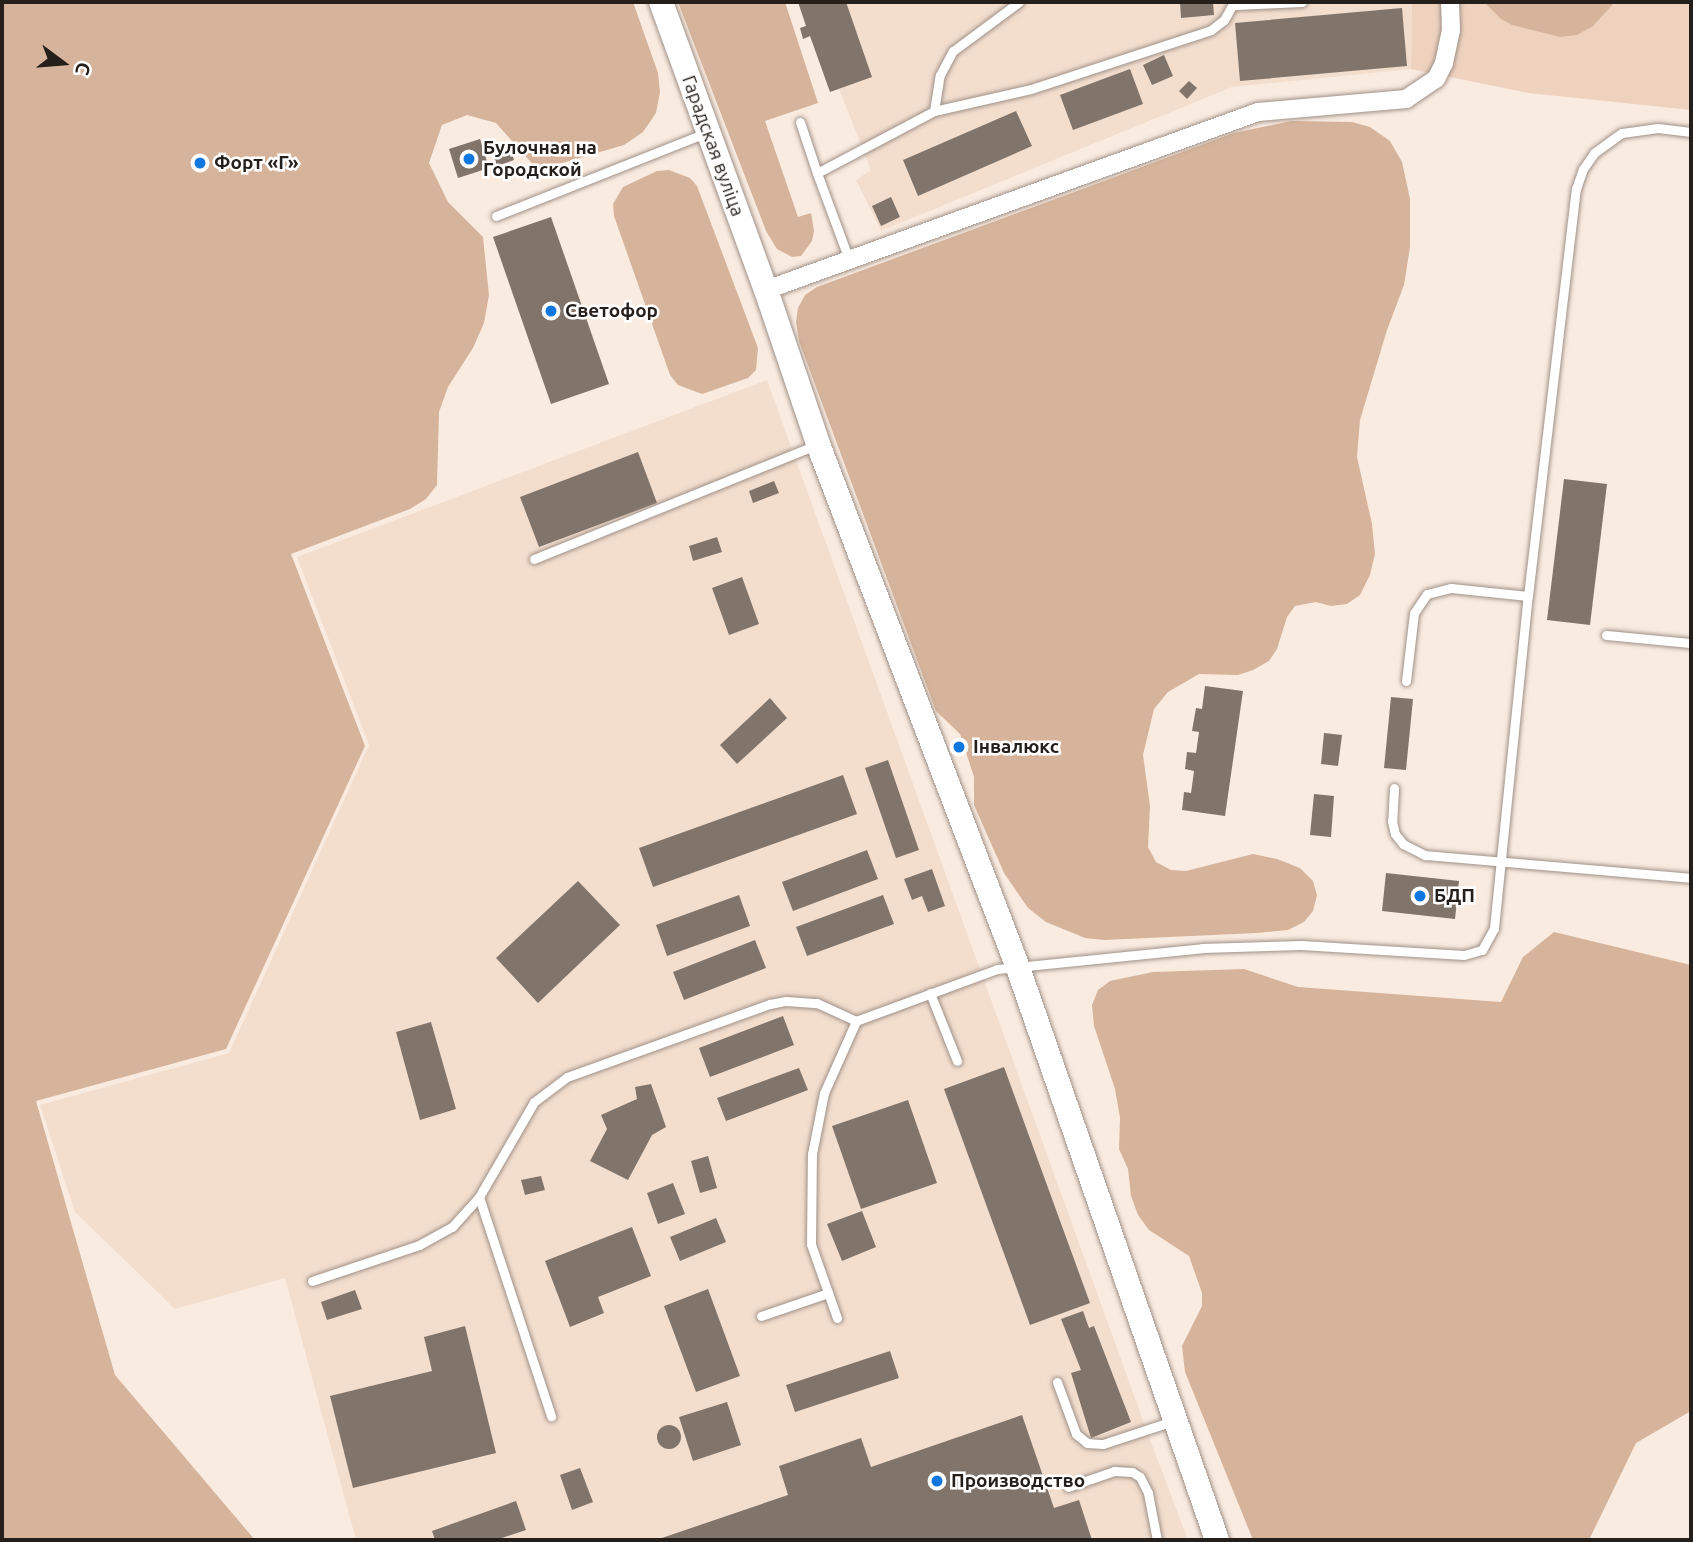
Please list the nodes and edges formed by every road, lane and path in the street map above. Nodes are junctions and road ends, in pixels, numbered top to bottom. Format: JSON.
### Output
{"nodes":[{"id":1,"x":661,"y":2,"type":"edge"},
{"id":2,"x":1019,"y":2,"type":"edge"},
{"id":3,"x":1302,"y":2,"type":"edge"},
{"id":4,"x":1450,"y":2,"type":"edge"},
{"id":5,"x":1234,"y":3,"type":"edge"},
{"id":6,"x":934,"y":111,"type":"junction"},
{"id":7,"x":800,"y":122,"type":"dead end"},
{"id":8,"x":707,"y":132,"type":"junction"},
{"id":9,"x":1691,"y":132,"type":"edge"},
{"id":10,"x":817,"y":173,"type":"junction"},
{"id":11,"x":496,"y":216,"type":"dead end"},
{"id":12,"x":848,"y":257,"type":"junction"},
{"id":13,"x":766,"y":289,"type":"junction"},
{"id":14,"x":818,"y":444,"type":"junction"},
{"id":15,"x":534,"y":559,"type":"dead end"},
{"id":16,"x":1528,"y":596,"type":"junction"},
{"id":17,"x":1606,"y":635,"type":"dead end"},
{"id":18,"x":1691,"y":643,"type":"edge"},
{"id":19,"x":1406,"y":681,"type":"dead end"},
{"id":20,"x":1394,"y":788,"type":"dead end"},
{"id":21,"x":1501,"y":862,"type":"junction"},
{"id":22,"x":1691,"y":878,"type":"edge"},
{"id":23,"x":1017,"y":965,"type":"junction"},
{"id":24,"x":930,"y":993,"type":"junction"},
{"id":25,"x":856,"y":1021,"type":"junction"},
{"id":26,"x":957,"y":1061,"type":"dead end"},
{"id":27,"x":479,"y":1197,"type":"junction"},
{"id":28,"x":312,"y":1281,"type":"dead end"},
{"id":29,"x":828,"y":1293,"type":"junction"},
{"id":30,"x":761,"y":1316,"type":"dead end"},
{"id":31,"x":837,"y":1318,"type":"dead end"},
{"id":32,"x":1057,"y":1382,"type":"dead end"},
{"id":33,"x":551,"y":1416,"type":"dead end"},
{"id":34,"x":1175,"y":1420,"type":"junction"},
{"id":35,"x":1068,"y":1487,"type":"dead end"},
{"id":36,"x":1157,"y":1540,"type":"edge"},
{"id":37,"x":1217,"y":1540,"type":"edge"}],
"edges":[{"from":1,"to":8,"type":"main road","name":"Гарадская вуліца"},
{"from":2,"to":6,"type":"lane"},
{"from":3,"to":5,"type":"lane"},
{"from":4,"to":12,"type":"street"},
{"from":5,"to":6,"type":"lane"},
{"from":6,"to":10,"type":"lane"},
{"from":7,"to":10,"type":"lane"},
{"from":8,"to":11,"type":"lane"},
{"from":8,"to":13,"type":"main road","name":"Гарадская вуліца"},
{"from":9,"to":16,"type":"lane"},
{"from":10,"to":12,"type":"lane"},
{"from":12,"to":13,"type":"street"},
{"from":13,"to":14,"type":"main road","name":"Гарадская вуліца"},
{"from":14,"to":15,"type":"lane"},
{"from":14,"to":23,"type":"main road","name":"Гарадская вуліца"},
{"from":16,"to":19,"type":"lane"},
{"from":16,"to":21,"type":"lane"},
{"from":17,"to":18,"type":"lane"},
{"from":20,"to":21,"type":"lane"},
{"from":21,"to":22,"type":"lane"},
{"from":21,"to":23,"type":"lane"},
{"from":23,"to":24,"type":"lane"},
{"from":23,"to":34,"type":"main road","name":"Гарадская вуліца"},
{"from":24,"to":25,"type":"lane"},
{"from":24,"to":26,"type":"lane"},
{"from":25,"to":27,"type":"lane"},
{"from":25,"to":29,"type":"lane"},
{"from":27,"to":28,"type":"lane"},
{"from":27,"to":33,"type":"lane"},
{"from":29,"to":30,"type":"lane"},
{"from":29,"to":31,"type":"lane"},
{"from":32,"to":34,"type":"lane"},
{"from":34,"to":37,"type":"main road","name":"Гарадская вуліца"},
{"from":35,"to":36,"type":"lane"}]}
